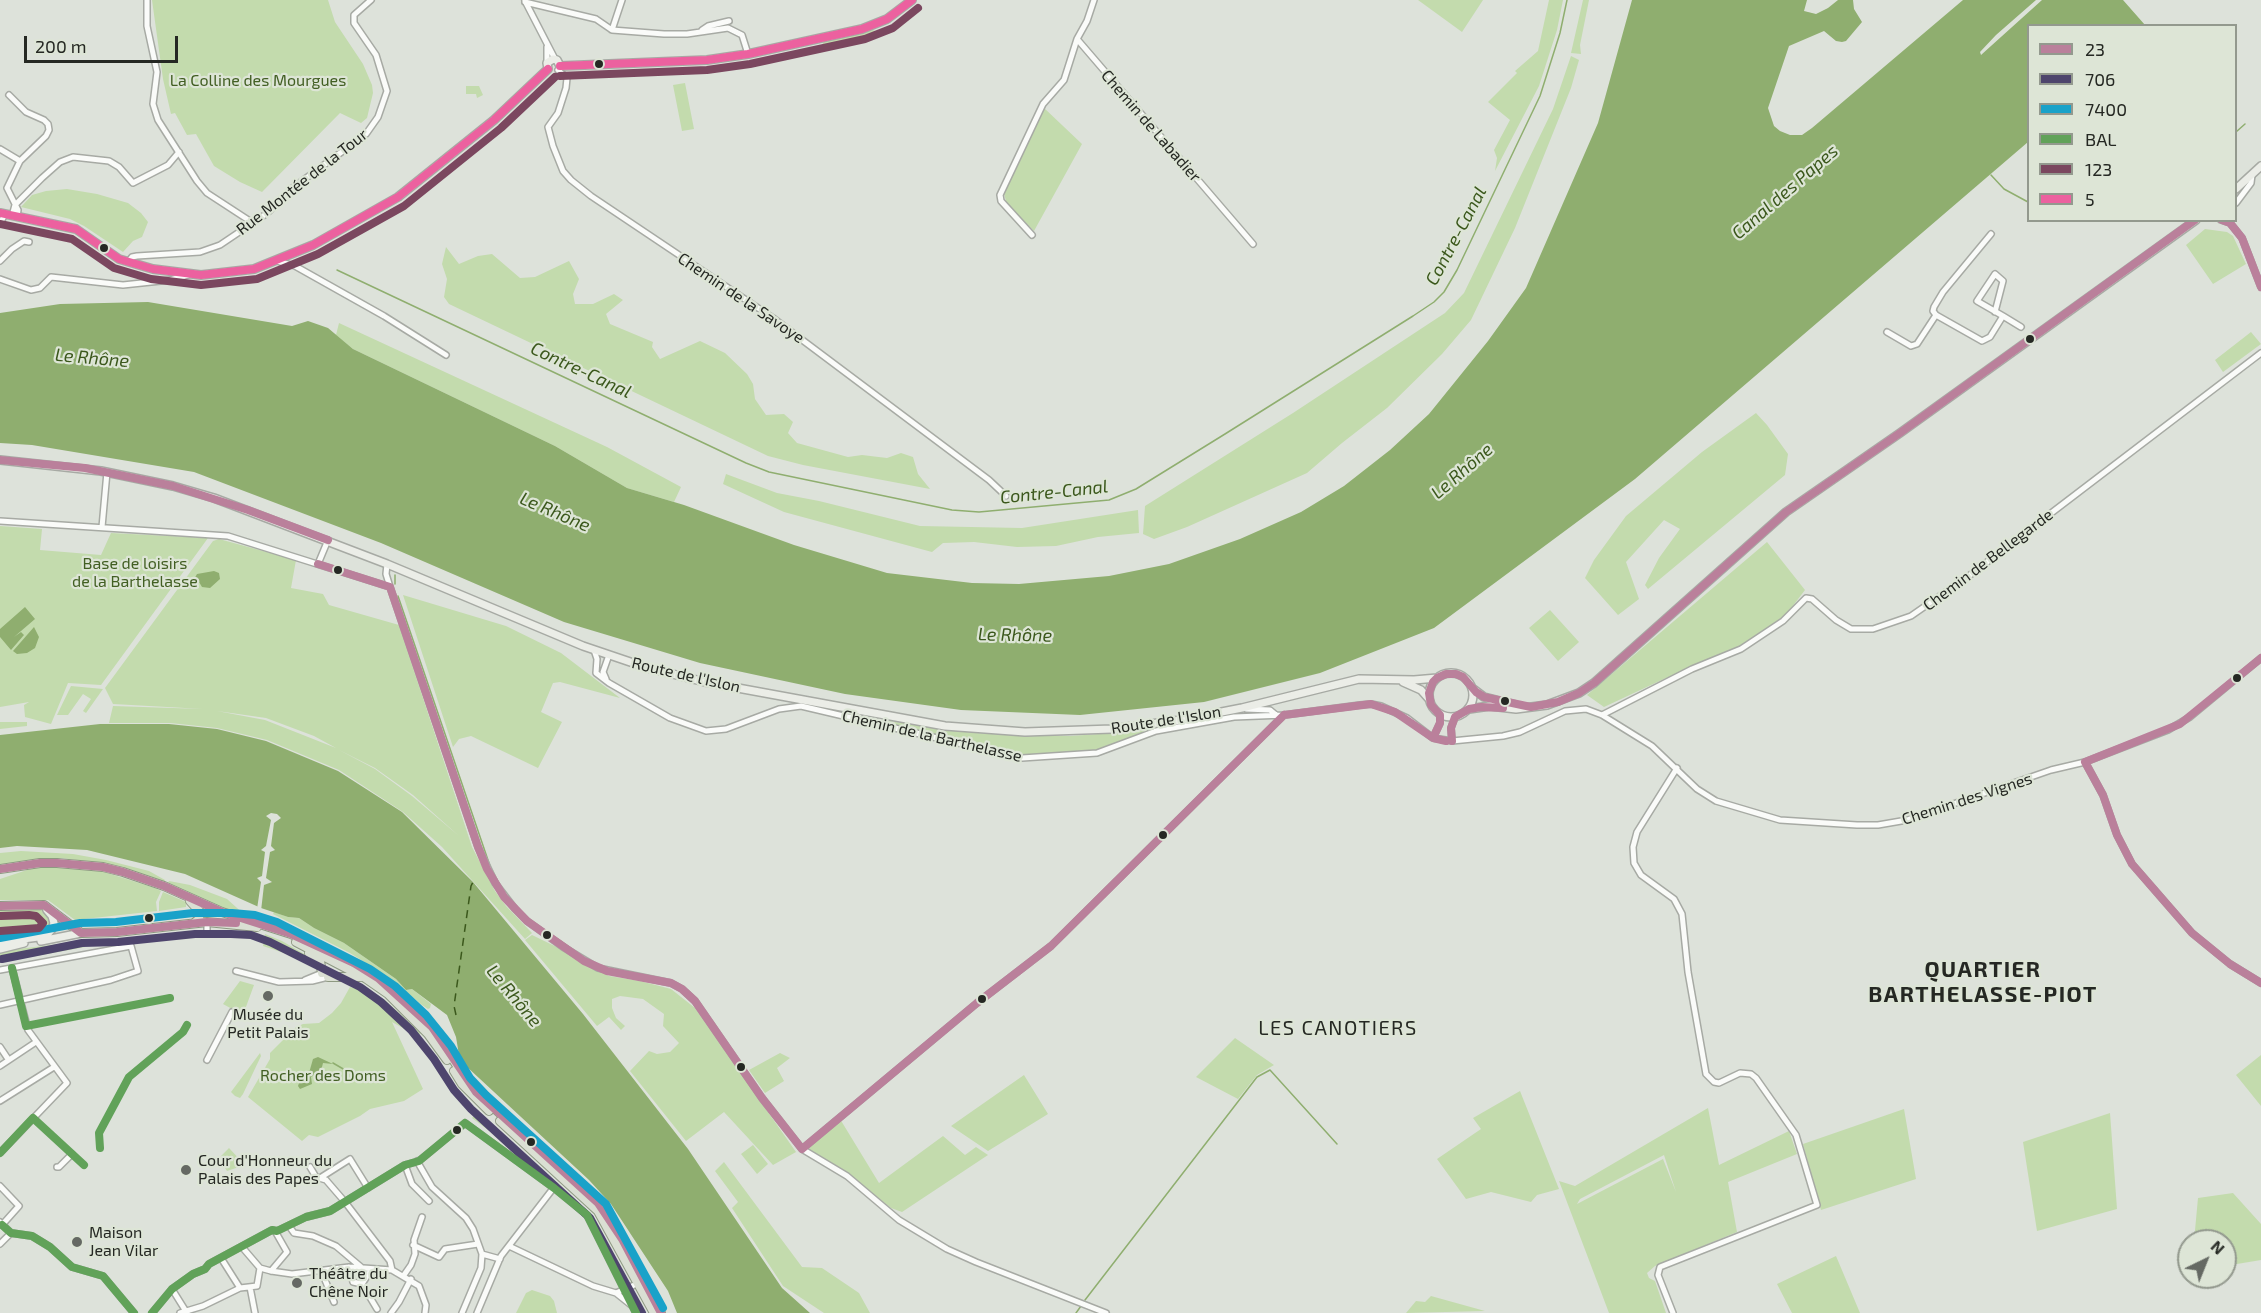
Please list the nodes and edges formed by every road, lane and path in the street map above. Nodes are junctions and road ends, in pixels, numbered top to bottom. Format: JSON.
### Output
{"nodes":[{"id":1,"x":147,"y":0,"type":"edge"},
{"id":2,"x":371,"y":0,"type":"edge"},
{"id":3,"x":622,"y":0,"type":"edge"},
{"id":4,"x":912,"y":0,"type":"edge"},
{"id":5,"x":1094,"y":0,"type":"edge"},
{"id":6,"x":525,"y":1,"type":"edge"},
{"id":7,"x":729,"y":21,"type":"dead end"},
{"id":8,"x":612,"y":30,"type":"junction"},
{"id":9,"x":701,"y":31,"type":"junction"},
{"id":10,"x":1077,"y":39,"type":"junction"},
{"id":11,"x":547,"y":47,"type":"junction"},
{"id":12,"x":748,"y":54,"type":"junction"},
{"id":13,"x":555,"y":59,"type":"junction"},
{"id":14,"x":548,"y":66,"type":"junction"},
{"id":15,"x":559,"y":68,"type":"junction"},
{"id":16,"x":9,"y":95,"type":"dead end"},
{"id":17,"x":0,"y":150,"type":"edge"},
{"id":18,"x":179,"y":152,"type":"junction"},
{"id":19,"x":20,"y":161,"type":"junction"},
{"id":20,"x":2261,"y":166,"type":"edge"},
{"id":21,"x":2252,"y":175,"type":"junction"},
{"id":22,"x":2237,"y":187,"type":"edge"},
{"id":23,"x":2237,"y":200,"type":"edge"},
{"id":24,"x":15,"y":205,"type":"junction"},
{"id":25,"x":9,"y":215,"type":"edge"},
{"id":26,"x":2193,"y":222,"type":"edge"},
{"id":27,"x":2230,"y":222,"type":"edge"},
{"id":28,"x":253,"y":223,"type":"junction"},
{"id":29,"x":0,"y":224,"type":"edge"},
{"id":30,"x":1991,"y":234,"type":"dead end"},
{"id":31,"x":1032,"y":235,"type":"dead end"},
{"id":32,"x":29,"y":242,"type":"dead end"},
{"id":33,"x":1253,"y":244,"type":"dead end"},
{"id":34,"x":147,"y":256,"type":"junction"},
{"id":35,"x":291,"y":256,"type":"junction"},
{"id":36,"x":0,"y":261,"type":"edge"},
{"id":37,"x":277,"y":261,"type":"junction"},
{"id":38,"x":128,"y":262,"type":"junction"},
{"id":39,"x":141,"y":266,"type":"junction"},
{"id":40,"x":296,"y":266,"type":"junction"},
{"id":41,"x":162,"y":270,"type":"junction"},
{"id":42,"x":188,"y":275,"type":"junction"},
{"id":43,"x":0,"y":279,"type":"edge"},
{"id":44,"x":162,"y":281,"type":"junction"},
{"id":45,"x":2261,"y":287,"type":"edge"},
{"id":46,"x":1995,"y":312,"type":"junction"},
{"id":47,"x":1936,"y":315,"type":"junction"},
{"id":48,"x":2003,"y":316,"type":"junction"},
{"id":49,"x":2021,"y":327,"type":"dead end"},
{"id":50,"x":1887,"y":332,"type":"dead end"},
{"id":51,"x":2261,"y":353,"type":"edge"},
{"id":52,"x":446,"y":356,"type":"dead end"},
{"id":53,"x":0,"y":460,"type":"edge"},
{"id":54,"x":107,"y":472,"type":"junction"},
{"id":55,"x":1006,"y":496,"type":"dead end"},
{"id":56,"x":0,"y":521,"type":"edge"},
{"id":57,"x":102,"y":527,"type":"junction"},
{"id":58,"x":328,"y":540,"type":"junction"},
{"id":59,"x":318,"y":564,"type":"junction"},
{"id":60,"x":387,"y":564,"type":"junction"},
{"id":61,"x":390,"y":587,"type":"junction"},
{"id":62,"x":594,"y":650,"type":"junction"},
{"id":63,"x":609,"y":655,"type":"junction"},
{"id":64,"x":2261,"y":658,"type":"edge"},
{"id":65,"x":1437,"y":678,"type":"junction"},
{"id":66,"x":1398,"y":680,"type":"junction"},
{"id":67,"x":609,"y":683,"type":"junction"},
{"id":68,"x":1472,"y":688,"type":"junction"},
{"id":69,"x":1429,"y":699,"type":"junction"},
{"id":70,"x":1531,"y":707,"type":"junction"},
{"id":71,"x":1242,"y":708,"type":"junction"},
{"id":72,"x":1468,"y":709,"type":"junction"},
{"id":73,"x":1276,"y":715,"type":"junction"},
{"id":74,"x":1284,"y":715,"type":"junction"},
{"id":75,"x":1440,"y":715,"type":"junction"},
{"id":76,"x":1602,"y":715,"type":"junction"},
{"id":77,"x":1455,"y":717,"type":"junction"},
{"id":78,"x":1433,"y":738,"type":"junction"},
{"id":79,"x":1452,"y":741,"type":"junction"},
{"id":80,"x":2085,"y":762,"type":"junction"},
{"id":81,"x":1677,"y":768,"type":"junction"},
{"id":82,"x":0,"y":871,"type":"edge"},
{"id":83,"x":178,"y":893,"type":"junction"},
{"id":84,"x":30,"y":904,"type":"junction"},
{"id":85,"x":0,"y":906,"type":"edge"},
{"id":86,"x":196,"y":906,"type":"junction"},
{"id":87,"x":207,"y":922,"type":"junction"},
{"id":88,"x":194,"y":923,"type":"junction"},
{"id":89,"x":262,"y":926,"type":"junction"},
{"id":90,"x":81,"y":933,"type":"junction"},
{"id":91,"x":207,"y":933,"type":"dead end"},
{"id":92,"x":282,"y":936,"type":"junction"},
{"id":93,"x":0,"y":942,"type":"edge"},
{"id":94,"x":0,"y":949,"type":"edge"},
{"id":95,"x":330,"y":951,"type":"junction"},
{"id":96,"x":335,"y":962,"type":"junction"},
{"id":97,"x":354,"y":963,"type":"junction"},
{"id":98,"x":12,"y":968,"type":"junction"},
{"id":99,"x":0,"y":970,"type":"edge"},
{"id":100,"x":239,"y":974,"type":"dead end"},
{"id":101,"x":325,"y":975,"type":"junction"},
{"id":102,"x":365,"y":978,"type":"junction"},
{"id":103,"x":2261,"y":983,"type":"edge"},
{"id":104,"x":21,"y":1001,"type":"junction"},
{"id":105,"x":0,"y":1005,"type":"edge"},
{"id":106,"x":232,"y":1012,"type":"dead end"},
{"id":107,"x":36,"y":1042,"type":"junction"},
{"id":108,"x":0,"y":1047,"type":"edge"},
{"id":109,"x":9,"y":1059,"type":"junction"},
{"id":110,"x":207,"y":1060,"type":"dead end"},
{"id":111,"x":0,"y":1065,"type":"edge"},
{"id":112,"x":54,"y":1066,"type":"junction"},
{"id":113,"x":0,"y":1101,"type":"edge"},
{"id":114,"x":802,"y":1149,"type":"junction"},
{"id":115,"x":0,"y":1153,"type":"edge"},
{"id":116,"x":72,"y":1154,"type":"dead end"},
{"id":117,"x":417,"y":1161,"type":"junction"},
{"id":118,"x":405,"y":1166,"type":"junction"},
{"id":119,"x":57,"y":1167,"type":"dead end"},
{"id":120,"x":310,"y":1167,"type":"dead end"},
{"id":121,"x":320,"y":1178,"type":"junction"},
{"id":122,"x":559,"y":1181,"type":"junction"},
{"id":123,"x":0,"y":1186,"type":"edge"},
{"id":124,"x":368,"y":1188,"type":"junction"},
{"id":125,"x":345,"y":1202,"type":"junction"},
{"id":126,"x":429,"y":1202,"type":"dead end"},
{"id":127,"x":422,"y":1217,"type":"dead end"},
{"id":128,"x":1,"y":1223,"type":"edge"},
{"id":129,"x":289,"y":1226,"type":"junction"},
{"id":130,"x":276,"y":1231,"type":"junction"},
{"id":131,"x":11,"y":1233,"type":"junction"},
{"id":132,"x":0,"y":1244,"type":"edge"},
{"id":133,"x":478,"y":1244,"type":"junction"},
{"id":134,"x":414,"y":1245,"type":"junction"},
{"id":135,"x":509,"y":1246,"type":"junction"},
{"id":136,"x":242,"y":1247,"type":"junction"},
{"id":137,"x":482,"y":1254,"type":"junction"},
{"id":138,"x":221,"y":1258,"type":"junction"},
{"id":139,"x":500,"y":1259,"type":"junction"},
{"id":140,"x":349,"y":1267,"type":"junction"},
{"id":141,"x":260,"y":1268,"type":"junction"},
{"id":142,"x":362,"y":1268,"type":"junction"},
{"id":143,"x":321,"y":1270,"type":"junction"},
{"id":144,"x":370,"y":1270,"type":"junction"},
{"id":145,"x":392,"y":1270,"type":"junction"},
{"id":146,"x":270,"y":1271,"type":"junction"},
{"id":147,"x":404,"y":1275,"type":"junction"},
{"id":148,"x":411,"y":1279,"type":"junction"},
{"id":149,"x":641,"y":1282,"type":"junction"},
{"id":150,"x":362,"y":1284,"type":"junction"},
{"id":151,"x":250,"y":1287,"type":"junction"},
{"id":152,"x":240,"y":1288,"type":"junction"},
{"id":153,"x":172,"y":1289,"type":"junction"},
{"id":154,"x":625,"y":1290,"type":"junction"},
{"id":155,"x":616,"y":1293,"type":"junction"},
{"id":156,"x":334,"y":1302,"type":"dead end"},
{"id":157,"x":633,"y":1307,"type":"junction"},
{"id":158,"x":377,"y":1309,"type":"dead end"},
{"id":159,"x":184,"y":1312,"type":"edge"},
{"id":160,"x":134,"y":1313,"type":"edge"},
{"id":161,"x":152,"y":1313,"type":"edge"},
{"id":162,"x":255,"y":1313,"type":"edge"},
{"id":163,"x":391,"y":1313,"type":"edge"},
{"id":164,"x":424,"y":1313,"type":"edge"},
{"id":165,"x":462,"y":1313,"type":"edge"},
{"id":166,"x":477,"y":1313,"type":"edge"},
{"id":167,"x":636,"y":1313,"type":"edge"},
{"id":168,"x":654,"y":1313,"type":"edge"},
{"id":169,"x":662,"y":1313,"type":"edge"},
{"id":170,"x":1106,"y":1313,"type":"edge"},
{"id":171,"x":1672,"y":1313,"type":"edge"}],
"edges":[{"from":1,"to":18,"type":"street"},
{"from":2,"to":28,"type":"street","name":"Rue Montée de la Tour"},
{"from":3,"to":8,"type":"street"},
{"from":4,"to":12,"type":"street"},
{"from":5,"to":10,"type":"street"},
{"from":6,"to":8,"type":"street"},
{"from":6,"to":11,"type":"street"},
{"from":7,"to":9,"type":"street"},
{"from":8,"to":9,"type":"street"},
{"from":9,"to":12,"type":"street"},
{"from":10,"to":31,"type":"street"},
{"from":10,"to":33,"type":"street","name":"Chemin de Labadier"},
{"from":11,"to":13,"type":"street"},
{"from":11,"to":14,"type":"street"},
{"from":12,"to":15,"type":"street"},
{"from":13,"to":14,"type":"street"},
{"from":13,"to":15,"type":"street"},
{"from":14,"to":15,"type":"street"},
{"from":14,"to":35,"type":"street"},
{"from":15,"to":55,"type":"street","name":"Chemin de la Savoye"},
{"from":16,"to":19,"type":"street"},
{"from":17,"to":19,"type":"street"},
{"from":18,"to":24,"type":"street"},
{"from":18,"to":28,"type":"street"},
{"from":19,"to":24,"type":"street"},
{"from":20,"to":21,"type":"street"},
{"from":21,"to":22,"type":"street"},
{"from":21,"to":23,"type":"street"},
{"from":24,"to":25,"type":"street"},
{"from":25,"to":29,"type":"street"},
{"from":25,"to":38,"type":"street"},
{"from":26,"to":70,"type":"street"},
{"from":27,"to":45,"type":"street"},
{"from":28,"to":34,"type":"street","name":"Rue Montée de la Tour"},
{"from":30,"to":47,"type":"street"},
{"from":32,"to":36,"type":"street"},
{"from":34,"to":38,"type":"street","name":"Rue Montée de la Tour"},
{"from":34,"to":39,"type":"street"},
{"from":35,"to":37,"type":"street"},
{"from":35,"to":40,"type":"street"},
{"from":37,"to":40,"type":"street"},
{"from":37,"to":42,"type":"street"},
{"from":38,"to":39,"type":"street"},
{"from":39,"to":41,"type":"street"},
{"from":40,"to":52,"type":"street"},
{"from":41,"to":42,"type":"street"},
{"from":41,"to":44,"type":"street"},
{"from":42,"to":44,"type":"street"},
{"from":43,"to":44,"type":"street"},
{"from":46,"to":46,"type":"street"},
{"from":46,"to":48,"type":"street"},
{"from":47,"to":48,"type":"street"},
{"from":47,"to":50,"type":"street"},
{"from":48,"to":49,"type":"street"},
{"from":51,"to":76,"type":"street","name":"Chemin de Bellegarde"},
{"from":53,"to":54,"type":"street","name":"Route de l'Islon"},
{"from":54,"to":57,"type":"street"},
{"from":54,"to":58,"type":"street","name":"Route de l'Islon"},
{"from":56,"to":57,"type":"street"},
{"from":57,"to":59,"type":"street"},
{"from":58,"to":59,"type":"street"},
{"from":58,"to":60,"type":"street","name":"Route de l'Islon"},
{"from":59,"to":61,"type":"street"},
{"from":60,"to":61,"type":"street"},
{"from":60,"to":62,"type":"street","name":"Route de l'Islon"},
{"from":61,"to":114,"type":"street"},
{"from":62,"to":63,"type":"street","name":"Route de l'Islon"},
{"from":62,"to":67,"type":"street","name":"Chemin de la Barthelasse"},
{"from":63,"to":67,"type":"street"},
{"from":63,"to":71,"type":"street","name":"Route de l'Islon"},
{"from":64,"to":80,"type":"street","name":"Chemin des Vignes"},
{"from":65,"to":66,"type":"street","name":"Route de l'Islon"},
{"from":65,"to":68,"type":"street"},
{"from":65,"to":69,"type":"street"},
{"from":66,"to":69,"type":"street","name":"Route de l'Islon"},
{"from":66,"to":71,"type":"street","name":"Route de l'Islon"},
{"from":67,"to":73,"type":"street","name":"Chemin de la Barthelasse"},
{"from":68,"to":70,"type":"street"},
{"from":68,"to":72,"type":"street"},
{"from":69,"to":75,"type":"street"},
{"from":70,"to":72,"type":"street"},
{"from":71,"to":73,"type":"street"},
{"from":72,"to":77,"type":"street"},
{"from":73,"to":74,"type":"street","name":"Chemin de la Barthelasse"},
{"from":74,"to":78,"type":"street","name":"Chemin de la Barthelasse"},
{"from":74,"to":114,"type":"street"},
{"from":75,"to":77,"type":"street"},
{"from":75,"to":78,"type":"street"},
{"from":76,"to":79,"type":"street","name":"Chemin des Vignes"},
{"from":76,"to":81,"type":"street","name":"Chemin des Vignes"},
{"from":77,"to":79,"type":"street"},
{"from":78,"to":79,"type":"street","name":"Chemin de la Barthelasse"},
{"from":80,"to":81,"type":"street","name":"Chemin des Vignes"},
{"from":80,"to":103,"type":"street"},
{"from":81,"to":171,"type":"street"},
{"from":82,"to":83,"type":"main road"},
{"from":83,"to":86,"type":"main road"},
{"from":83,"to":89,"type":"main road"},
{"from":84,"to":85,"type":"main road"},
{"from":84,"to":90,"type":"main road"},
{"from":84,"to":93,"type":"street"},
{"from":86,"to":87,"type":"main road"},
{"from":86,"to":88,"type":"main road"},
{"from":87,"to":88,"type":"main road"},
{"from":87,"to":89,"type":"main road"},
{"from":87,"to":91,"type":"street"},
{"from":88,"to":90,"type":"main road"},
{"from":89,"to":92,"type":"main road"},
{"from":89,"to":95,"type":"main road"},
{"from":90,"to":94,"type":"street"},
{"from":92,"to":96,"type":"main road"},
{"from":92,"to":101,"type":"main road"},
{"from":95,"to":96,"type":"main road"},
{"from":95,"to":97,"type":"main road"},
{"from":96,"to":97,"type":"main road"},
{"from":96,"to":101,"type":"main road"},
{"from":96,"to":102,"type":"main road"},
{"from":97,"to":122,"type":"main road"},
{"from":98,"to":99,"type":"street"},
{"from":98,"to":104,"type":"street"},
{"from":98,"to":104,"type":"street"},
{"from":100,"to":101,"type":"street"},
{"from":101,"to":102,"type":"main road"},
{"from":102,"to":122,"type":"main road"},
{"from":104,"to":105,"type":"street"},
{"from":104,"to":107,"type":"street"},
{"from":106,"to":110,"type":"street"},
{"from":107,"to":109,"type":"street"},
{"from":107,"to":112,"type":"street"},
{"from":108,"to":109,"type":"street"},
{"from":109,"to":111,"type":"street"},
{"from":112,"to":113,"type":"street"},
{"from":112,"to":115,"type":"street"},
{"from":114,"to":170,"type":"street"},
{"from":116,"to":119,"type":"street"},
{"from":117,"to":118,"type":"street"},
{"from":117,"to":122,"type":"street"},
{"from":117,"to":133,"type":"street"},
{"from":118,"to":124,"type":"street"},
{"from":118,"to":126,"type":"street"},
{"from":120,"to":121,"type":"street"},
{"from":121,"to":124,"type":"street"},
{"from":121,"to":125,"type":"street"},
{"from":122,"to":135,"type":"street"},
{"from":122,"to":149,"type":"main road"},
{"from":122,"to":149,"type":"main road"},
{"from":122,"to":154,"type":"street"},
{"from":123,"to":128,"type":"street"},
{"from":124,"to":125,"type":"street"},
{"from":125,"to":129,"type":"street"},
{"from":125,"to":145,"type":"street"},
{"from":127,"to":134,"type":"street"},
{"from":128,"to":131,"type":"street"},
{"from":129,"to":130,"type":"street"},
{"from":129,"to":142,"type":"street"},
{"from":130,"to":136,"type":"street"},
{"from":130,"to":146,"type":"street"},
{"from":131,"to":132,"type":"street"},
{"from":131,"to":160,"type":"street"},
{"from":133,"to":134,"type":"street"},
{"from":133,"to":137,"type":"street"},
{"from":134,"to":147,"type":"street"},
{"from":135,"to":139,"type":"street"},
{"from":135,"to":155,"type":"street"},
{"from":136,"to":138,"type":"street"},
{"from":136,"to":141,"type":"street"},
{"from":137,"to":139,"type":"street"},
{"from":137,"to":165,"type":"street"},
{"from":138,"to":152,"type":"street"},
{"from":138,"to":153,"type":"street"},
{"from":139,"to":166,"type":"street"},
{"from":140,"to":142,"type":"street"},
{"from":140,"to":143,"type":"street"},
{"from":140,"to":150,"type":"street"},
{"from":141,"to":146,"type":"street"},
{"from":141,"to":151,"type":"street"},
{"from":142,"to":144,"type":"street"},
{"from":143,"to":146,"type":"street"},
{"from":143,"to":156,"type":"street"},
{"from":144,"to":145,"type":"street"},
{"from":144,"to":150,"type":"street"},
{"from":145,"to":147,"type":"street"},
{"from":147,"to":148,"type":"street"},
{"from":148,"to":163,"type":"street"},
{"from":148,"to":164,"type":"street"},
{"from":149,"to":154,"type":"street"},
{"from":149,"to":168,"type":"main road"},
{"from":149,"to":169,"type":"main road"},
{"from":150,"to":158,"type":"street"},
{"from":151,"to":152,"type":"street"},
{"from":151,"to":162,"type":"street"},
{"from":152,"to":159,"type":"street"},
{"from":153,"to":159,"type":"street"},
{"from":153,"to":161,"type":"street"},
{"from":154,"to":155,"type":"street"},
{"from":154,"to":157,"type":"street"},
{"from":155,"to":157,"type":"street"},
{"from":157,"to":167,"type":"street"}]}
